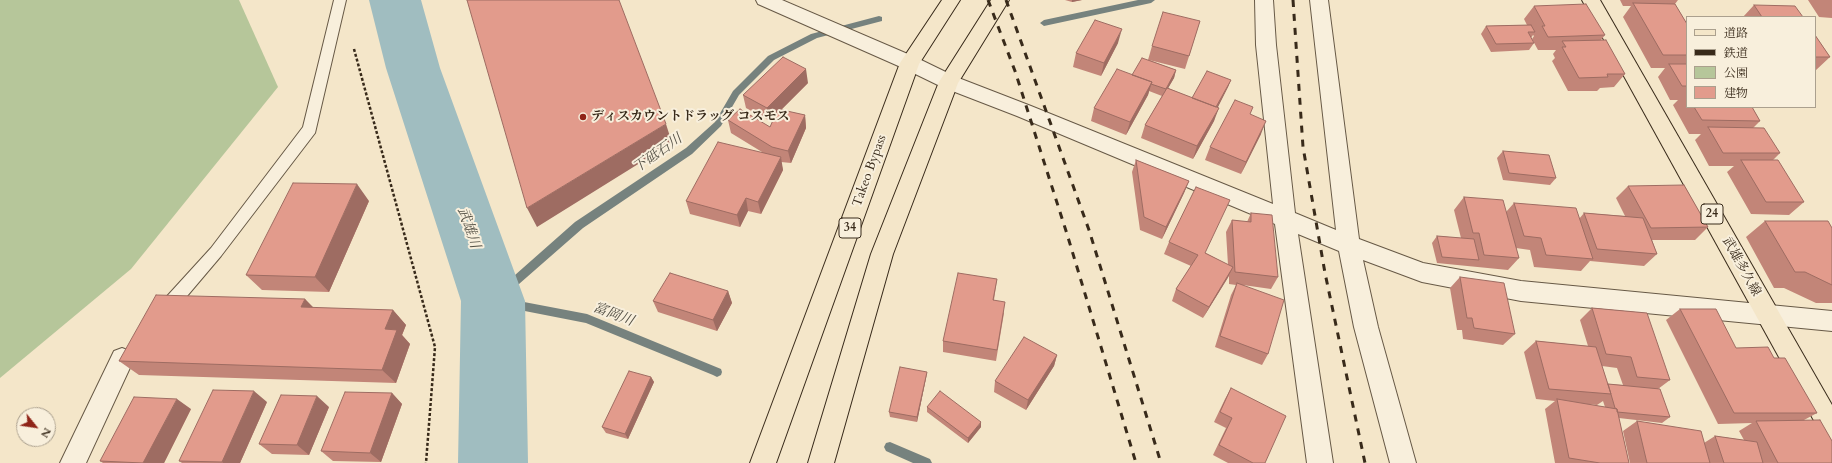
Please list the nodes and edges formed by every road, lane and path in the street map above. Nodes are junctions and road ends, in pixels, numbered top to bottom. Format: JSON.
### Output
{"nodes":[{"id":1,"x":340,"y":0,"type":"edge"},
{"id":2,"x":765,"y":0,"type":"edge"},
{"id":3,"x":951,"y":0,"type":"edge"},
{"id":4,"x":1000,"y":0,"type":"edge"},
{"id":5,"x":1264,"y":0,"type":"edge"},
{"id":6,"x":1319,"y":0,"type":"edge"},
{"id":7,"x":1591,"y":0,"type":"edge"},
{"id":8,"x":354,"y":46,"type":"dead end"},
{"id":9,"x":910,"y":62,"type":"junction"},
{"id":10,"x":949,"y":82,"type":"junction"},
{"id":11,"x":1285,"y":219,"type":"junction"},
{"id":12,"x":1349,"y":245,"type":"junction"},
{"id":13,"x":1768,"y":315,"type":"junction"},
{"id":14,"x":1832,"y":321,"type":"edge"},
{"id":15,"x":153,"y":323,"type":"edge"},
{"id":16,"x":127,"y":353,"type":"edge"},
{"id":17,"x":1832,"y":429,"type":"edge"},
{"id":18,"x":73,"y":463,"type":"edge"},
{"id":19,"x":426,"y":463,"type":"edge"},
{"id":20,"x":763,"y":463,"type":"edge"},
{"id":21,"x":821,"y":463,"type":"edge"},
{"id":22,"x":1320,"y":463,"type":"edge"},
{"id":23,"x":1403,"y":463,"type":"edge"}],
"edges":[{"from":1,"to":15,"type":"lane"},
{"from":2,"to":9,"type":"street"},
{"from":3,"to":9,"type":"main road","name":"Takeo Bypass","number":"34"},
{"from":4,"to":10,"type":"main road"},
{"from":5,"to":11,"type":"street"},
{"from":6,"to":12,"type":"street"},
{"from":7,"to":13,"type":"main road","name":"武雄多久線","number":"24"},
{"from":8,"to":19,"type":"path"},
{"from":9,"to":10,"type":"street"},
{"from":9,"to":20,"type":"main road","name":"Takeo Bypass","number":"34"},
{"from":10,"to":11,"type":"street"},
{"from":10,"to":21,"type":"main road"},
{"from":11,"to":12,"type":"street"},
{"from":11,"to":22,"type":"street"},
{"from":12,"to":13,"type":"street"},
{"from":12,"to":23,"type":"street"},
{"from":13,"to":14,"type":"street"},
{"from":13,"to":17,"type":"main road","name":"武雄多久線","number":"24"},
{"from":16,"to":18,"type":"street"}]}
